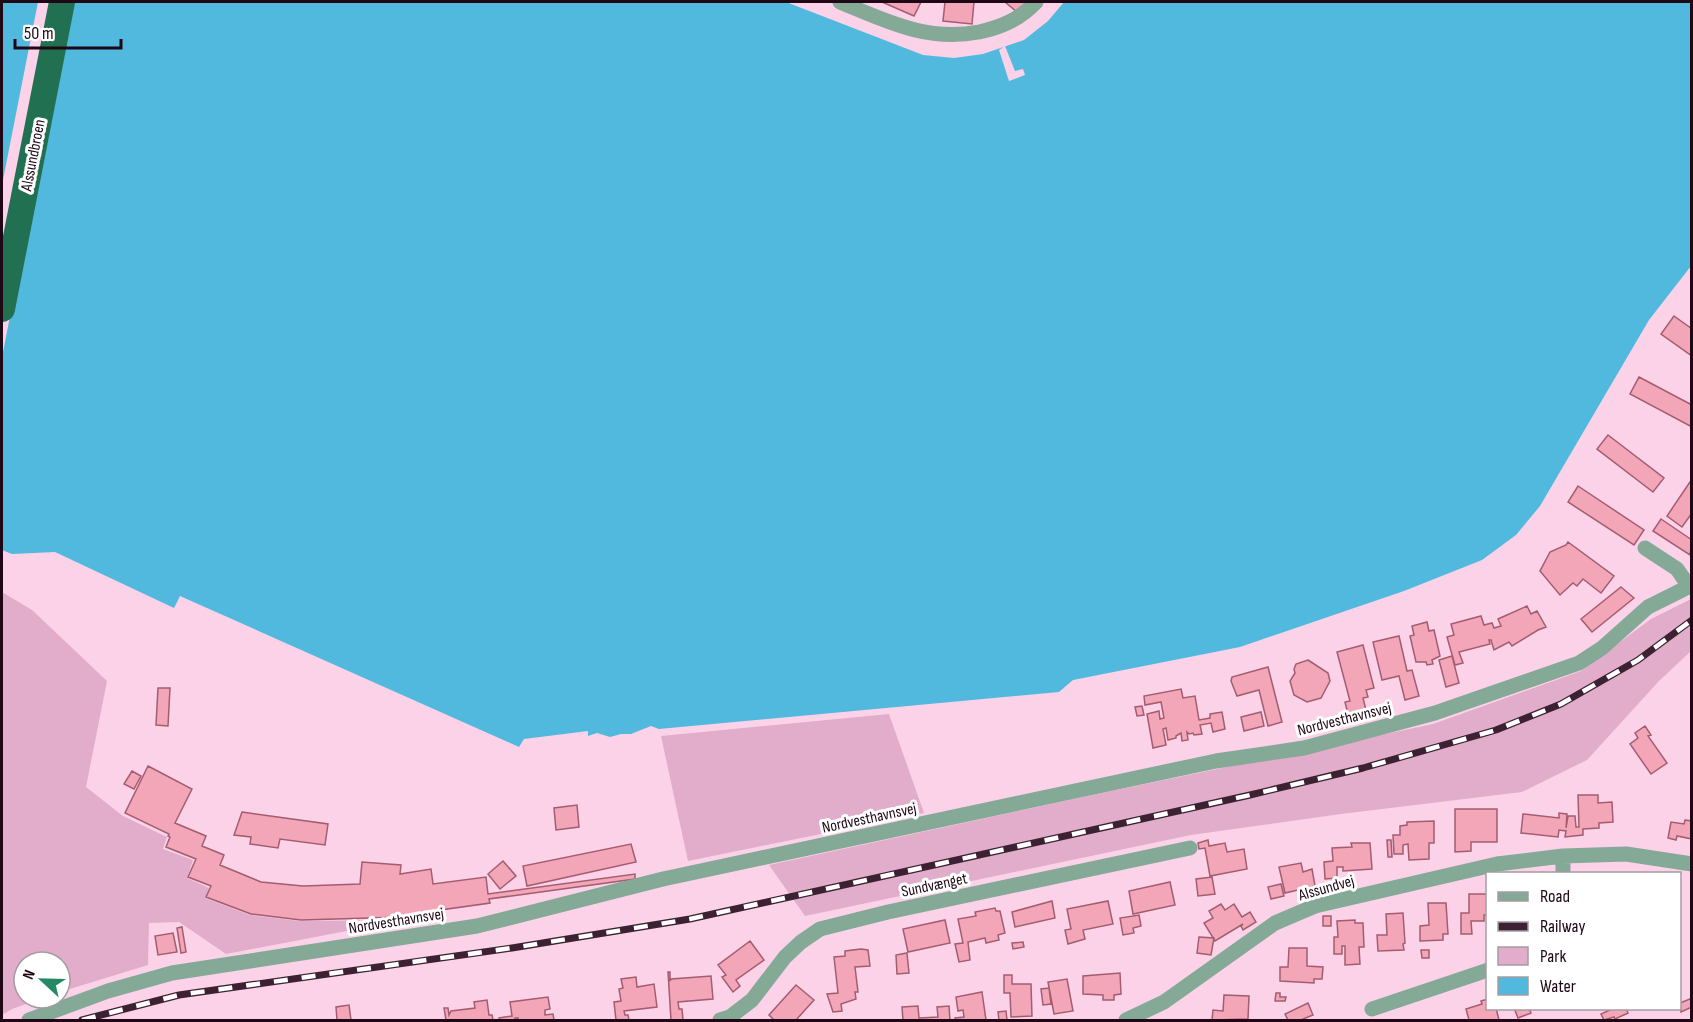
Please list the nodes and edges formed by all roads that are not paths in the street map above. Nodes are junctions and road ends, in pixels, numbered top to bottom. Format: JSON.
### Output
{"nodes":[{"id":1,"x":47,"y":2,"type":"edge"},
{"id":2,"x":62,"y":2,"type":"edge"},
{"id":3,"x":840,"y":2,"type":"edge"},
{"id":4,"x":1036,"y":2,"type":"edge"},
{"id":5,"x":2,"y":232,"type":"edge"},
{"id":6,"x":2,"y":309,"type":"edge"},
{"id":7,"x":1645,"y":548,"type":"dead end"},
{"id":8,"x":1690,"y":585,"type":"edge"},
{"id":9,"x":1190,"y":848,"type":"dead end"},
{"id":10,"x":1563,"y":856,"type":"junction"},
{"id":11,"x":1692,"y":864,"type":"edge"},
{"id":12,"x":1563,"y":872,"type":"edge"},
{"id":13,"x":1486,"y":971,"type":"edge"},
{"id":14,"x":1372,"y":1009,"type":"dead end"},
{"id":15,"x":29,"y":1020,"type":"edge"},
{"id":16,"x":720,"y":1020,"type":"edge"},
{"id":17,"x":1126,"y":1020,"type":"edge"}],
"edges":[{"from":1,"to":5,"type":"highway","name":"Alssundbroen"},
{"from":2,"to":6,"type":"highway","name":"Alssundbroen"},
{"from":3,"to":4,"type":"street"},
{"from":7,"to":8,"type":"street"},
{"from":8,"to":15,"type":"street","name":"Nordvesthavnsvej"},
{"from":9,"to":16,"type":"street","name":"Sundvænget"},
{"from":10,"to":11,"type":"street","name":"Alssundvej"},
{"from":10,"to":12,"type":"street"},
{"from":10,"to":17,"type":"street","name":"Alssundvej"},
{"from":13,"to":14,"type":"street"}]}
